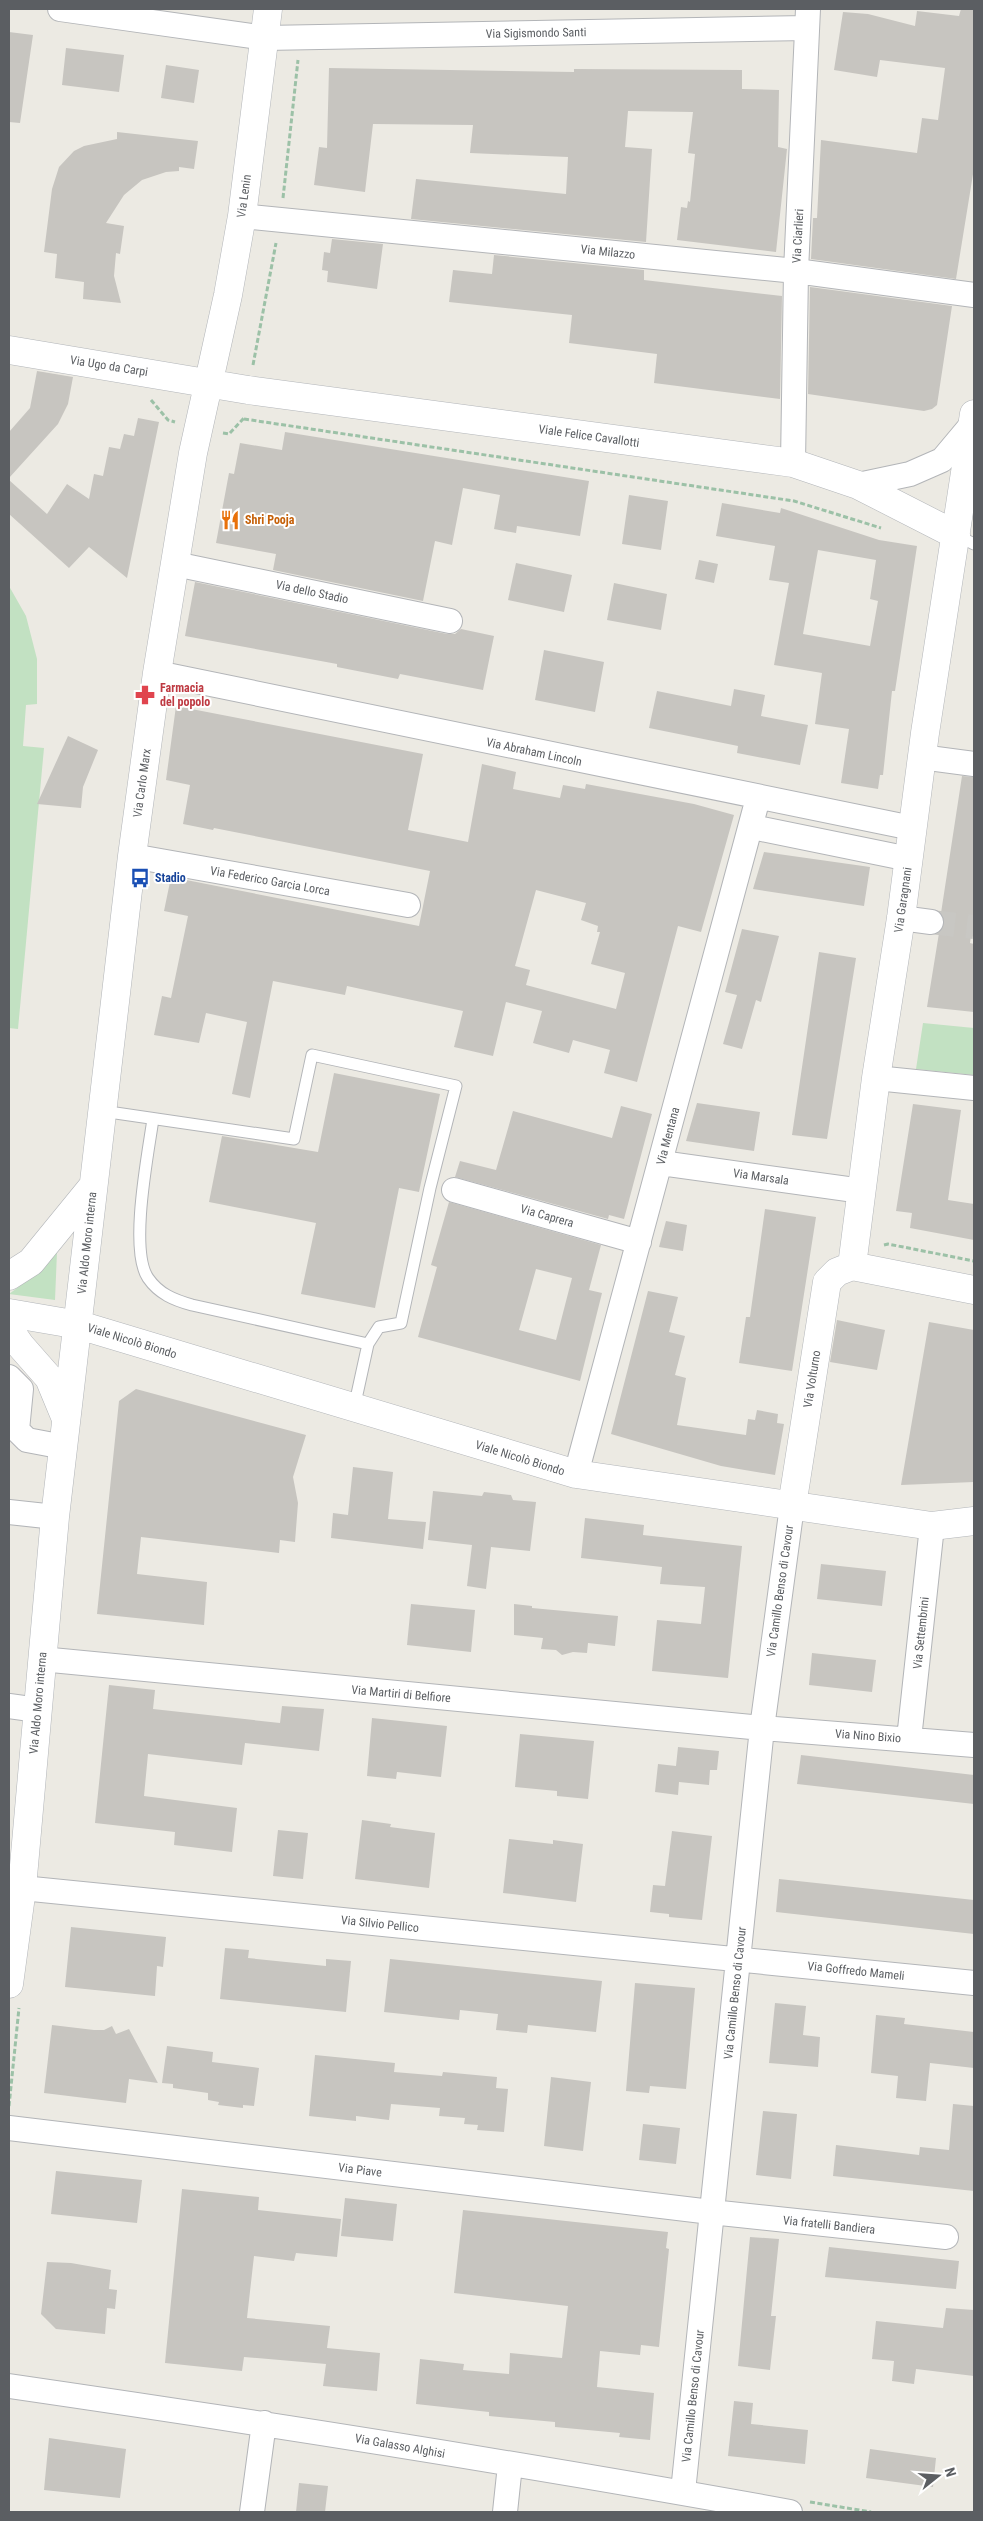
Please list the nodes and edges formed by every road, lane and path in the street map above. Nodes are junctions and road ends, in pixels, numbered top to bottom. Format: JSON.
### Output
{"nodes":[{"id":1,"x":60,"y":9,"type":"edge"},
{"id":2,"x":268,"y":9,"type":"edge"},
{"id":3,"x":808,"y":18,"type":"edge"},
{"id":4,"x":265,"y":38,"type":"junction"},
{"id":5,"x":242,"y":216,"type":"junction"},
{"id":6,"x":796,"y":271,"type":"junction"},
{"id":7,"x":974,"y":294,"type":"edge"},
{"id":8,"x":9,"y":350,"type":"edge"},
{"id":9,"x":209,"y":382,"type":"junction"},
{"id":10,"x":974,"y":418,"type":"edge"},
{"id":11,"x":244,"y":419,"type":"dead end"},
{"id":12,"x":793,"y":464,"type":"junction"},
{"id":13,"x":858,"y":485,"type":"junction"},
{"id":14,"x":883,"y":528,"type":"dead end"},
{"id":15,"x":965,"y":540,"type":"edge"},
{"id":16,"x":175,"y":564,"type":"junction"},
{"id":17,"x":450,"y":620,"type":"dead end"},
{"id":18,"x":157,"y":673,"type":"junction"},
{"id":19,"x":921,"y":756,"type":"junction"},
{"id":20,"x":974,"y":764,"type":"edge"},
{"id":21,"x":758,"y":798,"type":"junction"},
{"id":22,"x":752,"y":827,"type":"junction"},
{"id":23,"x":912,"y":828,"type":"junction"},
{"id":24,"x":132,"y":856,"type":"junction"},
{"id":25,"x":909,"y":859,"type":"junction"},
{"id":26,"x":408,"y":905,"type":"dead end"},
{"id":27,"x":901,"y":918,"type":"junction"},
{"id":28,"x":931,"y":922,"type":"tunnel mouth"},
{"id":29,"x":876,"y":1078,"type":"junction"},
{"id":30,"x":974,"y":1088,"type":"edge"},
{"id":31,"x":102,"y":1111,"type":"junction"},
{"id":32,"x":153,"y":1119,"type":"junction"},
{"id":33,"x":661,"y":1163,"type":"junction"},
{"id":34,"x":93,"y":1186,"type":"junction"},
{"id":35,"x":454,"y":1190,"type":"dead end"},
{"id":36,"x":862,"y":1191,"type":"junction"},
{"id":37,"x":639,"y":1242,"type":"junction"},
{"id":38,"x":852,"y":1266,"type":"junction"},
{"id":39,"x":9,"y":1276,"type":"edge"},
{"id":40,"x":974,"y":1290,"type":"edge"},
{"id":41,"x":9,"y":1314,"type":"edge"},
{"id":42,"x":79,"y":1324,"type":"junction"},
{"id":43,"x":9,"y":1329,"type":"edge"},
{"id":44,"x":368,"y":1344,"type":"junction"},
{"id":45,"x":9,"y":1377,"type":"edge"},
{"id":46,"x":354,"y":1408,"type":"junction"},
{"id":47,"x":65,"y":1435,"type":"junction"},
{"id":48,"x":576,"y":1474,"type":"junction"},
{"id":49,"x":792,"y":1506,"type":"junction"},
{"id":50,"x":9,"y":1512,"type":"edge"},
{"id":51,"x":55,"y":1517,"type":"junction"},
{"id":52,"x":974,"y":1521,"type":"edge"},
{"id":53,"x":932,"y":1526,"type":"junction"},
{"id":54,"x":41,"y":1659,"type":"junction"},
{"id":55,"x":9,"y":1706,"type":"edge"},
{"id":56,"x":38,"y":1710,"type":"junction"},
{"id":57,"x":762,"y":1728,"type":"junction"},
{"id":58,"x":909,"y":1739,"type":"junction"},
{"id":59,"x":974,"y":1745,"type":"edge"},
{"id":60,"x":17,"y":1891,"type":"edge"},
{"id":61,"x":738,"y":1959,"type":"junction"},
{"id":62,"x":974,"y":1983,"type":"edge"},
{"id":63,"x":9,"y":1984,"type":"edge"},
{"id":64,"x":9,"y":2128,"type":"edge"},
{"id":65,"x":711,"y":2212,"type":"junction"},
{"id":66,"x":946,"y":2237,"type":"dead end"},
{"id":67,"x":9,"y":2386,"type":"edge"},
{"id":68,"x":264,"y":2423,"type":"junction"},
{"id":69,"x":510,"y":2465,"type":"junction"},
{"id":70,"x":684,"y":2482,"type":"dead end"},
{"id":71,"x":751,"y":2509,"type":"edge"},
{"id":72,"x":252,"y":2512,"type":"edge"},
{"id":73,"x":504,"y":2512,"type":"edge"},
{"id":74,"x":790,"y":2512,"type":"edge"}],
"edges":[{"from":1,"to":4,"type":"street","name":"Via Sigismondo Santi"},
{"from":2,"to":4,"type":"street","name":"Via Lenin"},
{"from":3,"to":4,"type":"street","name":"Via Sigismondo Santi"},
{"from":3,"to":6,"type":"street","name":"Via Ciarlieri"},
{"from":4,"to":5,"type":"street","name":"Via Lenin"},
{"from":5,"to":6,"type":"street","name":"Via Milazzo"},
{"from":5,"to":9,"type":"street","name":"Via Lenin"},
{"from":6,"to":7,"type":"street","name":"Via Milazzo"},
{"from":6,"to":12,"type":"street","name":"Via Ciarlieri"},
{"from":8,"to":9,"type":"street","name":"Via Ugo da Carpi"},
{"from":9,"to":12,"type":"street","name":"Viale Felice Cavallotti"},
{"from":9,"to":16,"type":"street","name":"Via Carlo Marx"},
{"from":10,"to":13,"type":"street"},
{"from":10,"to":15,"type":"street","name":"Via Garagnani"},
{"from":11,"to":14,"type":"path"},
{"from":12,"to":13,"type":"street","name":"Viale Felice Cavallotti"},
{"from":13,"to":15,"type":"street","name":"Viale Felice Cavallotti"},
{"from":15,"to":19,"type":"street","name":"Via Garagnani"},
{"from":16,"to":17,"type":"street","name":"Via dello Stadio"},
{"from":16,"to":18,"type":"street","name":"Via Carlo Marx"},
{"from":18,"to":21,"type":"street","name":"Via Abraham Lincoln"},
{"from":18,"to":24,"type":"street","name":"Via Carlo Marx"},
{"from":19,"to":20,"type":"street"},
{"from":19,"to":23,"type":"street","name":"Via Garagnani"},
{"from":21,"to":22,"type":"street","name":"Via Mentana"},
{"from":21,"to":23,"type":"street","name":"Via Abraham Lincoln"},
{"from":22,"to":25,"type":"street"},
{"from":22,"to":33,"type":"street","name":"Via Mentana"},
{"from":23,"to":25,"type":"street","name":"Via Garagnani"},
{"from":24,"to":26,"type":"street","name":"Via Federico Garcia Lorca"},
{"from":24,"to":31,"type":"street","name":"Via Carlo Marx"},
{"from":25,"to":27,"type":"street","name":"Via Garagnani"},
{"from":27,"to":28,"type":"street"},
{"from":27,"to":29,"type":"street","name":"Via Garagnani"},
{"from":29,"to":30,"type":"street"},
{"from":29,"to":36,"type":"street","name":"Via Garagnani"},
{"from":31,"to":32,"type":"lane"},
{"from":31,"to":34,"type":"street","name":"Via Carlo Marx"},
{"from":32,"to":44,"type":"lane"},
{"from":32,"to":44,"type":"lane"},
{"from":33,"to":36,"type":"street","name":"Via Marsala"},
{"from":33,"to":37,"type":"street","name":"Via Mentana"},
{"from":34,"to":39,"type":"street","name":"Via Aldo Moro interna"},
{"from":34,"to":42,"type":"street","name":"Via Aldo Moro interna"},
{"from":35,"to":37,"type":"street","name":"Via Caprera"},
{"from":36,"to":38,"type":"street","name":"Via Garagnani"},
{"from":37,"to":48,"type":"street","name":"Via Mentana"},
{"from":38,"to":40,"type":"street"},
{"from":38,"to":49,"type":"street","name":"Via Volturno"},
{"from":41,"to":42,"type":"street"},
{"from":42,"to":46,"type":"street","name":"Viale Nicolò Biondo"},
{"from":42,"to":47,"type":"street","name":"Via Aldo Moro interna"},
{"from":43,"to":47,"type":"street","name":"Via Aldo Moro interna"},
{"from":44,"to":46,"type":"lane"},
{"from":45,"to":47,"type":"street"},
{"from":46,"to":48,"type":"street","name":"Viale Nicolò Biondo"},
{"from":47,"to":51,"type":"street","name":"Via Aldo Moro interna"},
{"from":48,"to":49,"type":"street","name":"Viale Nicolò Biondo"},
{"from":49,"to":53,"type":"street","name":"Viale Nicolò Biondo"},
{"from":49,"to":57,"type":"street","name":"Via Camillo Benso di Cavour"},
{"from":50,"to":51,"type":"street"},
{"from":51,"to":54,"type":"street","name":"Via Aldo Moro interna"},
{"from":52,"to":53,"type":"street","name":"Viale Nicolò Biondo"},
{"from":53,"to":58,"type":"street","name":"Via Settembrini"},
{"from":54,"to":56,"type":"street","name":"Via Aldo Moro interna"},
{"from":54,"to":57,"type":"street","name":"Via Martiri di Belfiore"},
{"from":55,"to":56,"type":"street"},
{"from":56,"to":60,"type":"street","name":"Via Aldo Moro interna"},
{"from":57,"to":58,"type":"street","name":"Via Nino Bixio"},
{"from":57,"to":61,"type":"street","name":"Via Camillo Benso di Cavour"},
{"from":58,"to":59,"type":"street","name":"Via Nino Bixio"},
{"from":60,"to":61,"type":"street","name":"Via Silvio Pellico"},
{"from":60,"to":63,"type":"street","name":"Via Aldo Moro interna"},
{"from":61,"to":62,"type":"street","name":"Via Goffredo Mameli"},
{"from":61,"to":65,"type":"street","name":"Via Camillo Benso di Cavour"},
{"from":64,"to":65,"type":"street","name":"Via Piave"},
{"from":65,"to":66,"type":"street","name":"Via fratelli Bandiera"},
{"from":65,"to":70,"type":"street","name":"Via Camillo Benso di Cavour"},
{"from":67,"to":68,"type":"street","name":"Via Galasso Alghisi"},
{"from":68,"to":69,"type":"street","name":"Via Galasso Alghisi"},
{"from":68,"to":72,"type":"street"},
{"from":69,"to":71,"type":"street","name":"Via Galasso Alghisi"},
{"from":69,"to":73,"type":"street"},
{"from":71,"to":74,"type":"street","name":"Via Galasso Alghisi"}]}
